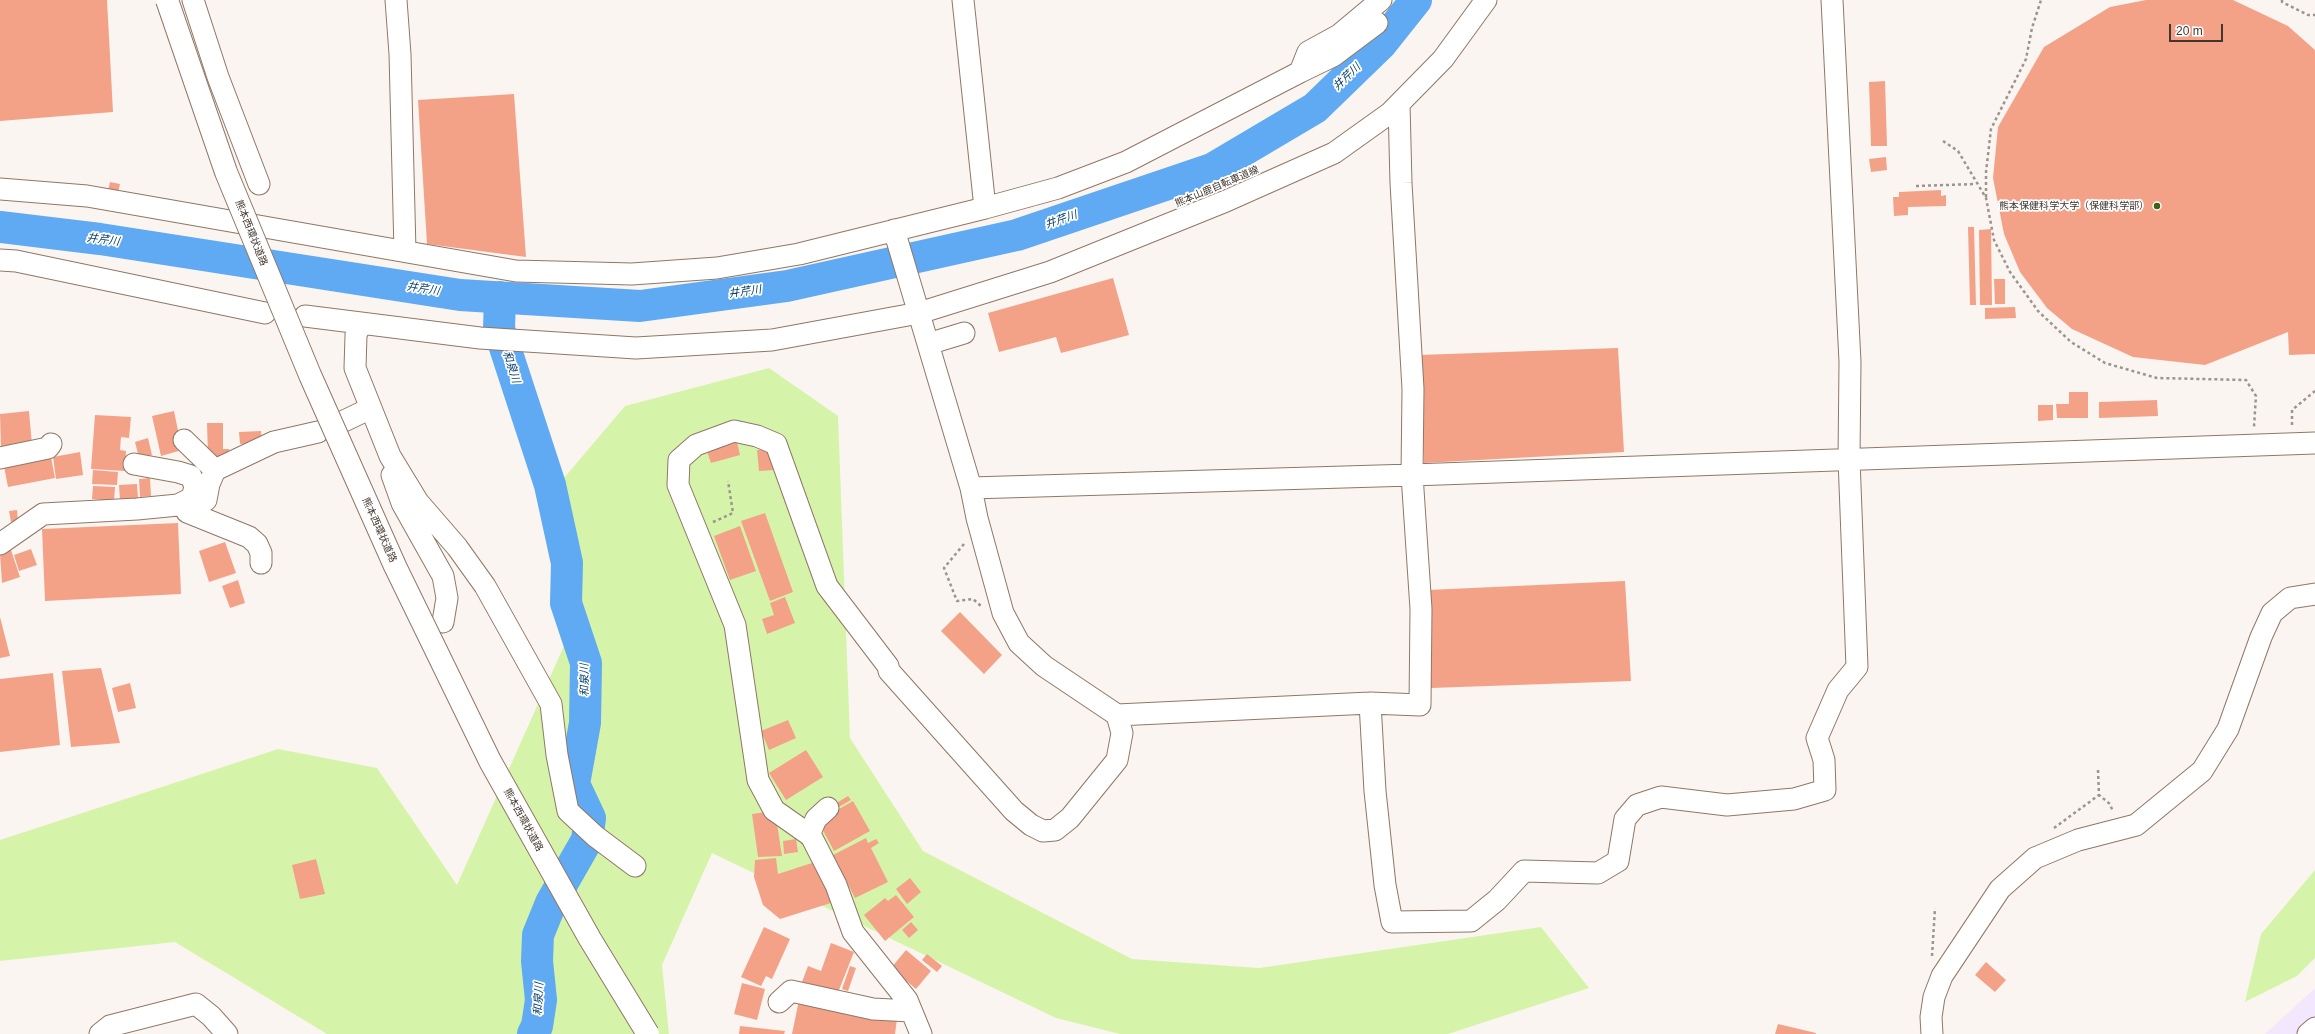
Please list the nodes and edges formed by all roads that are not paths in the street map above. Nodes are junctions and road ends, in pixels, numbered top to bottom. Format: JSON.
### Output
{"nodes":[{"id":1,"x":168,"y":0,"type":"edge"},
{"id":2,"x":192,"y":0,"type":"edge"},
{"id":3,"x":396,"y":0,"type":"edge"},
{"id":4,"x":963,"y":0,"type":"edge"},
{"id":5,"x":1381,"y":0,"type":"edge"},
{"id":6,"x":1486,"y":0,"type":"edge"},
{"id":7,"x":1832,"y":0,"type":"edge"},
{"id":8,"x":1377,"y":22,"type":"dead end"},
{"id":9,"x":1300,"y":72,"type":"junction"},
{"id":10,"x":1399,"y":104,"type":"junction"},
{"id":11,"x":259,"y":184,"type":"dead end"},
{"id":12,"x":0,"y":189,"type":"edge"},
{"id":13,"x":985,"y":208,"type":"junction"},
{"id":14,"x":894,"y":234,"type":"junction"},
{"id":15,"x":405,"y":251,"type":"junction"},
{"id":16,"x":0,"y":260,"type":"edge"},
{"id":17,"x":265,"y":313,"type":"dead end"},
{"id":18,"x":919,"y":313,"type":"junction"},
{"id":19,"x":305,"y":316,"type":"dead end"},
{"id":20,"x":361,"y":323,"type":"junction"},
{"id":21,"x":964,"y":333,"type":"dead end"},
{"id":22,"x":928,"y":344,"type":"junction"},
{"id":23,"x":370,"y":409,"type":"junction"},
{"id":24,"x":344,"y":421,"type":"dead end"},
{"id":25,"x":318,"y":432,"type":"dead end"},
{"id":26,"x":184,"y":440,"type":"dead end"},
{"id":27,"x":2315,"y":443,"type":"edge"},
{"id":28,"x":51,"y":444,"type":"dead end"},
{"id":29,"x":390,"y":456,"type":"junction"},
{"id":30,"x":0,"y":458,"type":"edge"},
{"id":31,"x":1849,"y":459,"type":"junction"},
{"id":32,"x":134,"y":464,"type":"dead end"},
{"id":33,"x":215,"y":470,"type":"junction"},
{"id":34,"x":1412,"y":475,"type":"junction"},
{"id":35,"x":971,"y":488,"type":"junction"},
{"id":36,"x":183,"y":508,"type":"junction"},
{"id":37,"x":0,"y":544,"type":"edge"},
{"id":38,"x":261,"y":563,"type":"dead end"},
{"id":39,"x":2315,"y":594,"type":"edge"},
{"id":40,"x":443,"y":622,"type":"dead end"},
{"id":41,"x":1370,"y":703,"type":"junction"},
{"id":42,"x":1117,"y":715,"type":"junction"},
{"id":43,"x":828,"y":808,"type":"dead end"},
{"id":44,"x":809,"y":835,"type":"junction"},
{"id":45,"x":635,"y":866,"type":"dead end"},
{"id":46,"x":780,"y":1002,"type":"dead end"},
{"id":47,"x":911,"y":1011,"type":"junction"},
{"id":48,"x":2315,"y":1028,"type":"edge"},
{"id":49,"x":100,"y":1034,"type":"edge"},
{"id":50,"x":227,"y":1034,"type":"edge"},
{"id":51,"x":648,"y":1034,"type":"edge"},
{"id":52,"x":922,"y":1034,"type":"edge"},
{"id":53,"x":1932,"y":1034,"type":"edge"},
{"id":54,"x":2308,"y":1034,"type":"edge"}],
"edges":[{"from":1,"to":51,"type":"highway","name":"熊本西環状道路","bridge":true},
{"from":2,"to":11,"type":"street"},
{"from":3,"to":15,"type":"street"},
{"from":4,"to":13,"type":"street"},
{"from":5,"to":9,"type":"street"},
{"from":6,"to":10,"type":"street"},
{"from":7,"to":31,"type":"street"},
{"from":8,"to":9,"type":"street"},
{"from":9,"to":13,"type":"street"},
{"from":10,"to":18,"type":"street"},
{"from":10,"to":34,"type":"street"},
{"from":12,"to":15,"type":"street"},
{"from":13,"to":14,"type":"street"},
{"from":14,"to":15,"type":"street"},
{"from":14,"to":18,"type":"street"},
{"from":16,"to":17,"type":"street"},
{"from":18,"to":20,"type":"street"},
{"from":18,"to":22,"type":"street"},
{"from":19,"to":20,"type":"street"},
{"from":20,"to":23,"type":"street"},
{"from":21,"to":22,"type":"street"},
{"from":22,"to":35,"type":"street"},
{"from":23,"to":24,"type":"street"},
{"from":23,"to":29,"type":"street"},
{"from":25,"to":33,"type":"street"},
{"from":26,"to":33,"type":"street"},
{"from":27,"to":31,"type":"street"},
{"from":28,"to":30,"type":"street"},
{"from":29,"to":40,"type":"street"},
{"from":29,"to":45,"type":"street"},
{"from":31,"to":34,"type":"street"},
{"from":31,"to":41,"type":"street"},
{"from":32,"to":36,"type":"street"},
{"from":33,"to":36,"type":"street"},
{"from":34,"to":35,"type":"street"},
{"from":34,"to":41,"type":"street"},
{"from":35,"to":42,"type":"street"},
{"from":36,"to":37,"type":"street"},
{"from":36,"to":38,"type":"street"},
{"from":39,"to":53,"type":"street"},
{"from":41,"to":42,"type":"street"},
{"from":42,"to":44,"type":"street"},
{"from":43,"to":44,"type":"street"},
{"from":44,"to":47,"type":"street"},
{"from":46,"to":47,"type":"street"},
{"from":47,"to":52,"type":"street"},
{"from":48,"to":54,"type":"street"},
{"from":49,"to":50,"type":"street"}]}
